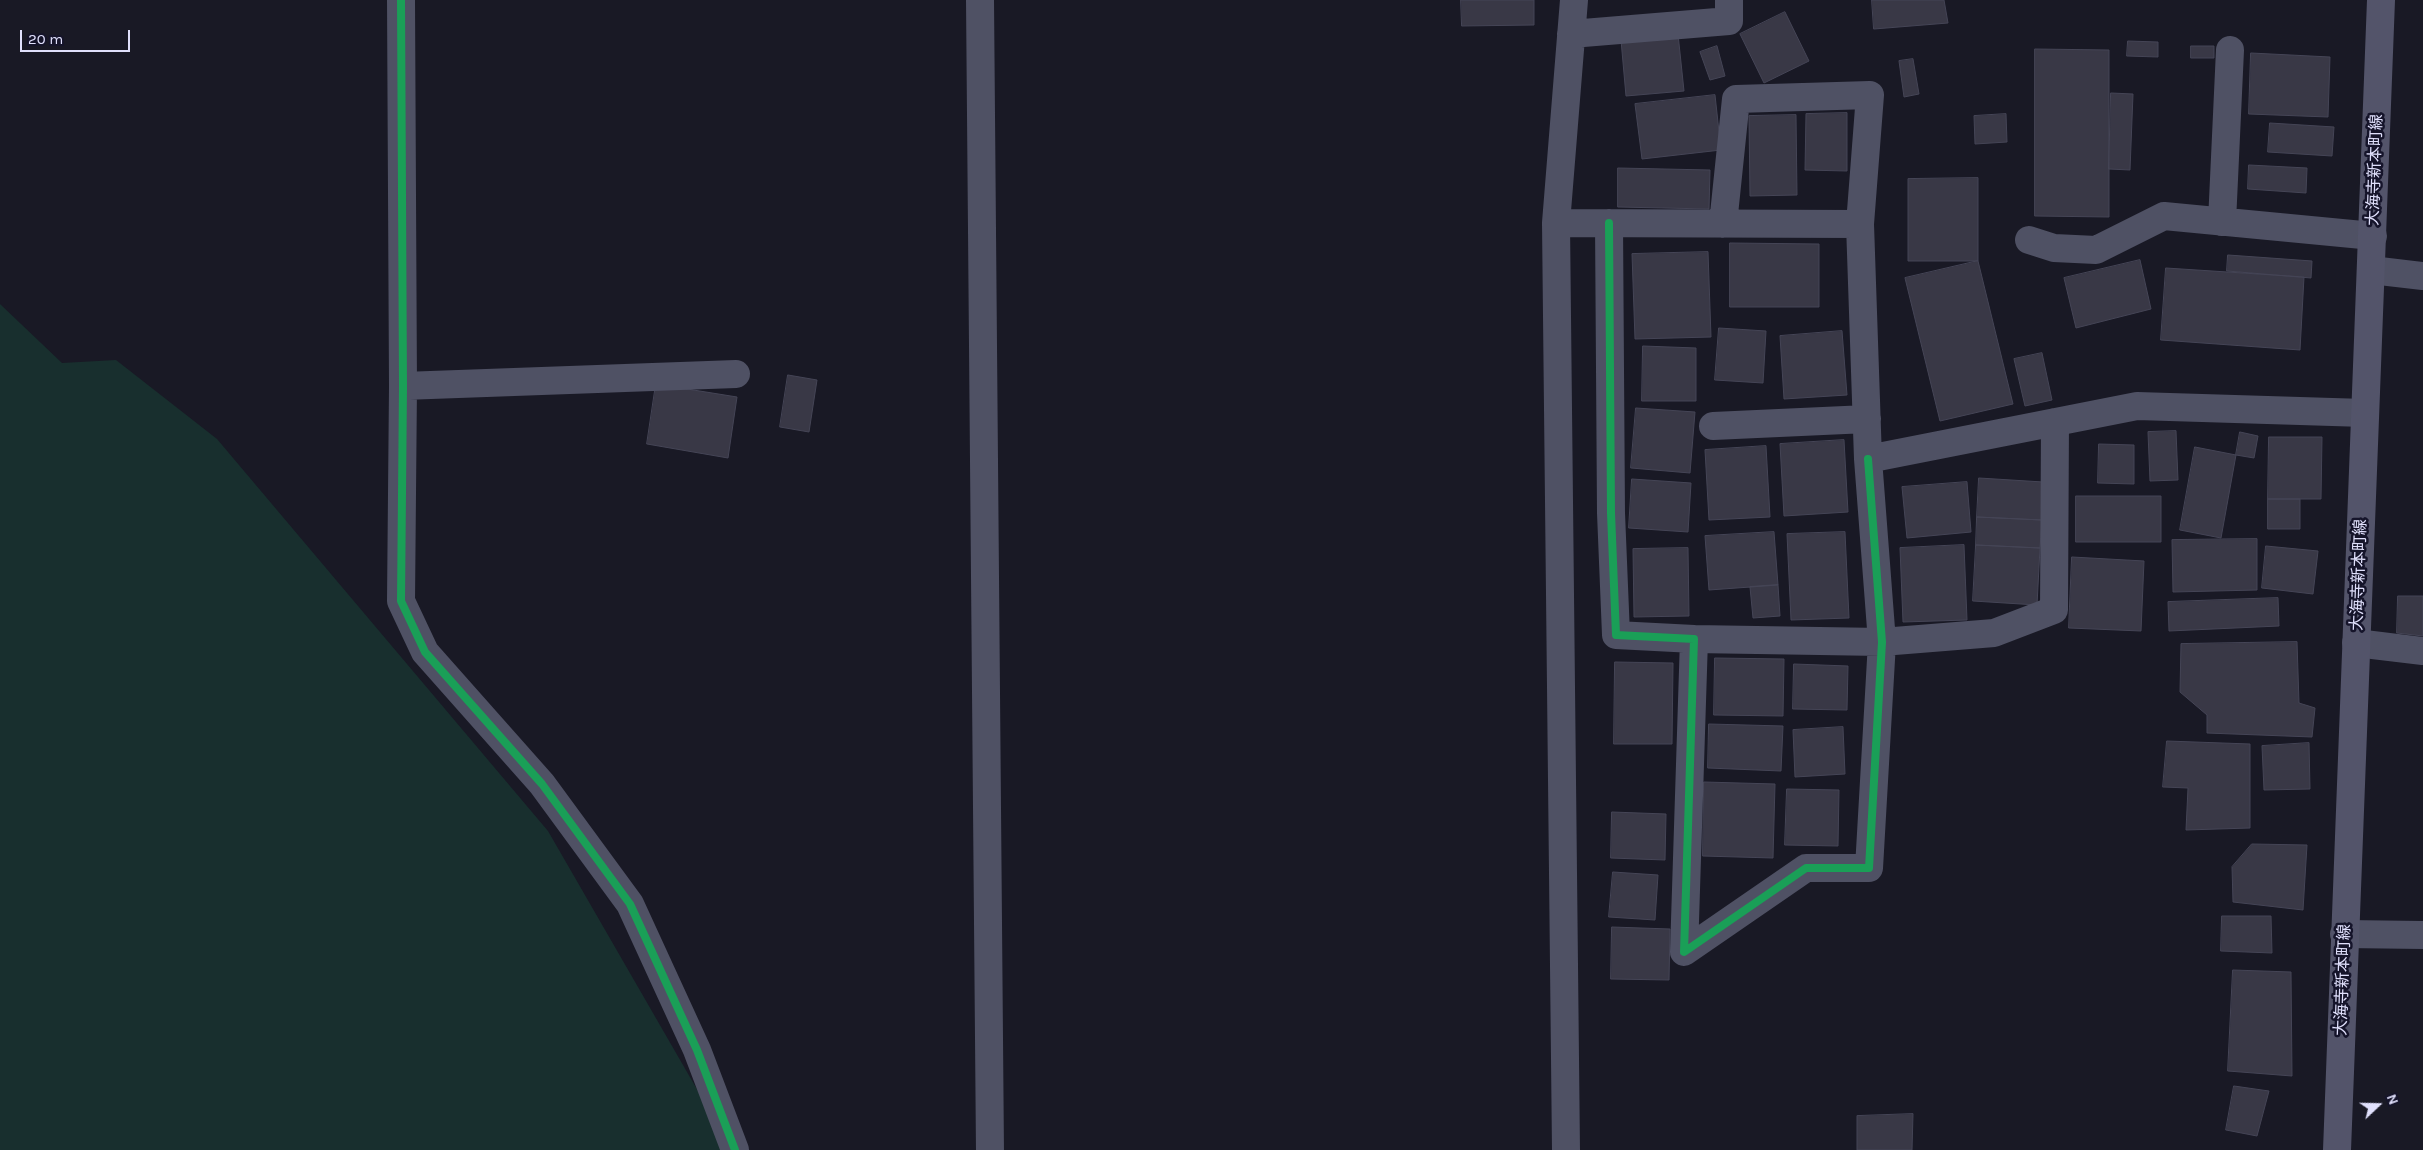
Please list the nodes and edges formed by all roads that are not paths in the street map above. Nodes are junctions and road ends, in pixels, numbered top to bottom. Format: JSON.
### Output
{"nodes":[{"id":1,"x":401,"y":0,"type":"edge"},
{"id":2,"x":980,"y":0,"type":"edge"},
{"id":3,"x":1574,"y":0,"type":"edge"},
{"id":4,"x":1729,"y":0,"type":"edge"},
{"id":5,"x":2381,"y":0,"type":"edge"},
{"id":6,"x":1571,"y":34,"type":"junction"},
{"id":7,"x":2230,"y":50,"type":"dead end"},
{"id":8,"x":2222,"y":222,"type":"junction"},
{"id":9,"x":1556,"y":223,"type":"junction"},
{"id":10,"x":1609,"y":223,"type":"junction"},
{"id":11,"x":1723,"y":224,"type":"junction"},
{"id":12,"x":1860,"y":224,"type":"junction"},
{"id":13,"x":2373,"y":236,"type":"junction"},
{"id":14,"x":2028,"y":240,"type":"dead end"},
{"id":15,"x":2371,"y":270,"type":"junction"},
{"id":16,"x":2423,"y":276,"type":"edge"},
{"id":17,"x":736,"y":374,"type":"dead end"},
{"id":18,"x":403,"y":386,"type":"junction"},
{"id":19,"x":2366,"y":413,"type":"junction"},
{"id":20,"x":1867,"y":419,"type":"junction"},
{"id":21,"x":2055,"y":422,"type":"junction"},
{"id":22,"x":1713,"y":426,"type":"dead end"},
{"id":23,"x":1868,"y":459,"type":"junction"},
{"id":24,"x":1694,"y":639,"type":"junction"},
{"id":25,"x":1882,"y":642,"type":"junction"},
{"id":26,"x":2356,"y":643,"type":"junction"},
{"id":27,"x":2423,"y":651,"type":"edge"},
{"id":28,"x":2344,"y":934,"type":"junction"},
{"id":29,"x":2423,"y":935,"type":"edge"},
{"id":30,"x":735,"y":1150,"type":"edge"},
{"id":31,"x":990,"y":1150,"type":"edge"},
{"id":32,"x":1566,"y":1150,"type":"edge"},
{"id":33,"x":2338,"y":1150,"type":"edge"}],
"edges":[{"from":1,"to":18,"type":"street"},
{"from":2,"to":31,"type":"street"},
{"from":3,"to":6,"type":"street"},
{"from":4,"to":6,"type":"street"},
{"from":5,"to":13,"type":"main road","name":"大海寺新本町線"},
{"from":6,"to":9,"type":"street"},
{"from":7,"to":8,"type":"street"},
{"from":8,"to":13,"type":"street"},
{"from":8,"to":14,"type":"street"},
{"from":9,"to":10,"type":"street"},
{"from":9,"to":32,"type":"street"},
{"from":10,"to":11,"type":"street"},
{"from":10,"to":24,"type":"street"},
{"from":11,"to":12,"type":"street"},
{"from":11,"to":12,"type":"street"},
{"from":12,"to":20,"type":"street"},
{"from":13,"to":15,"type":"main road","name":"大海寺新本町線"},
{"from":15,"to":16,"type":"street"},
{"from":15,"to":19,"type":"main road","name":"大海寺新本町線"},
{"from":17,"to":18,"type":"street"},
{"from":18,"to":30,"type":"street"},
{"from":19,"to":21,"type":"street"},
{"from":19,"to":26,"type":"main road","name":"大海寺新本町線"},
{"from":20,"to":22,"type":"street"},
{"from":20,"to":23,"type":"street"},
{"from":21,"to":23,"type":"street"},
{"from":21,"to":25,"type":"street"},
{"from":23,"to":25,"type":"street"},
{"from":24,"to":25,"type":"street"},
{"from":24,"to":25,"type":"street"},
{"from":26,"to":27,"type":"street"},
{"from":26,"to":28,"type":"main road","name":"大海寺新本町線"},
{"from":28,"to":29,"type":"street"},
{"from":28,"to":33,"type":"main road","name":"大海寺新本町線"}]}
